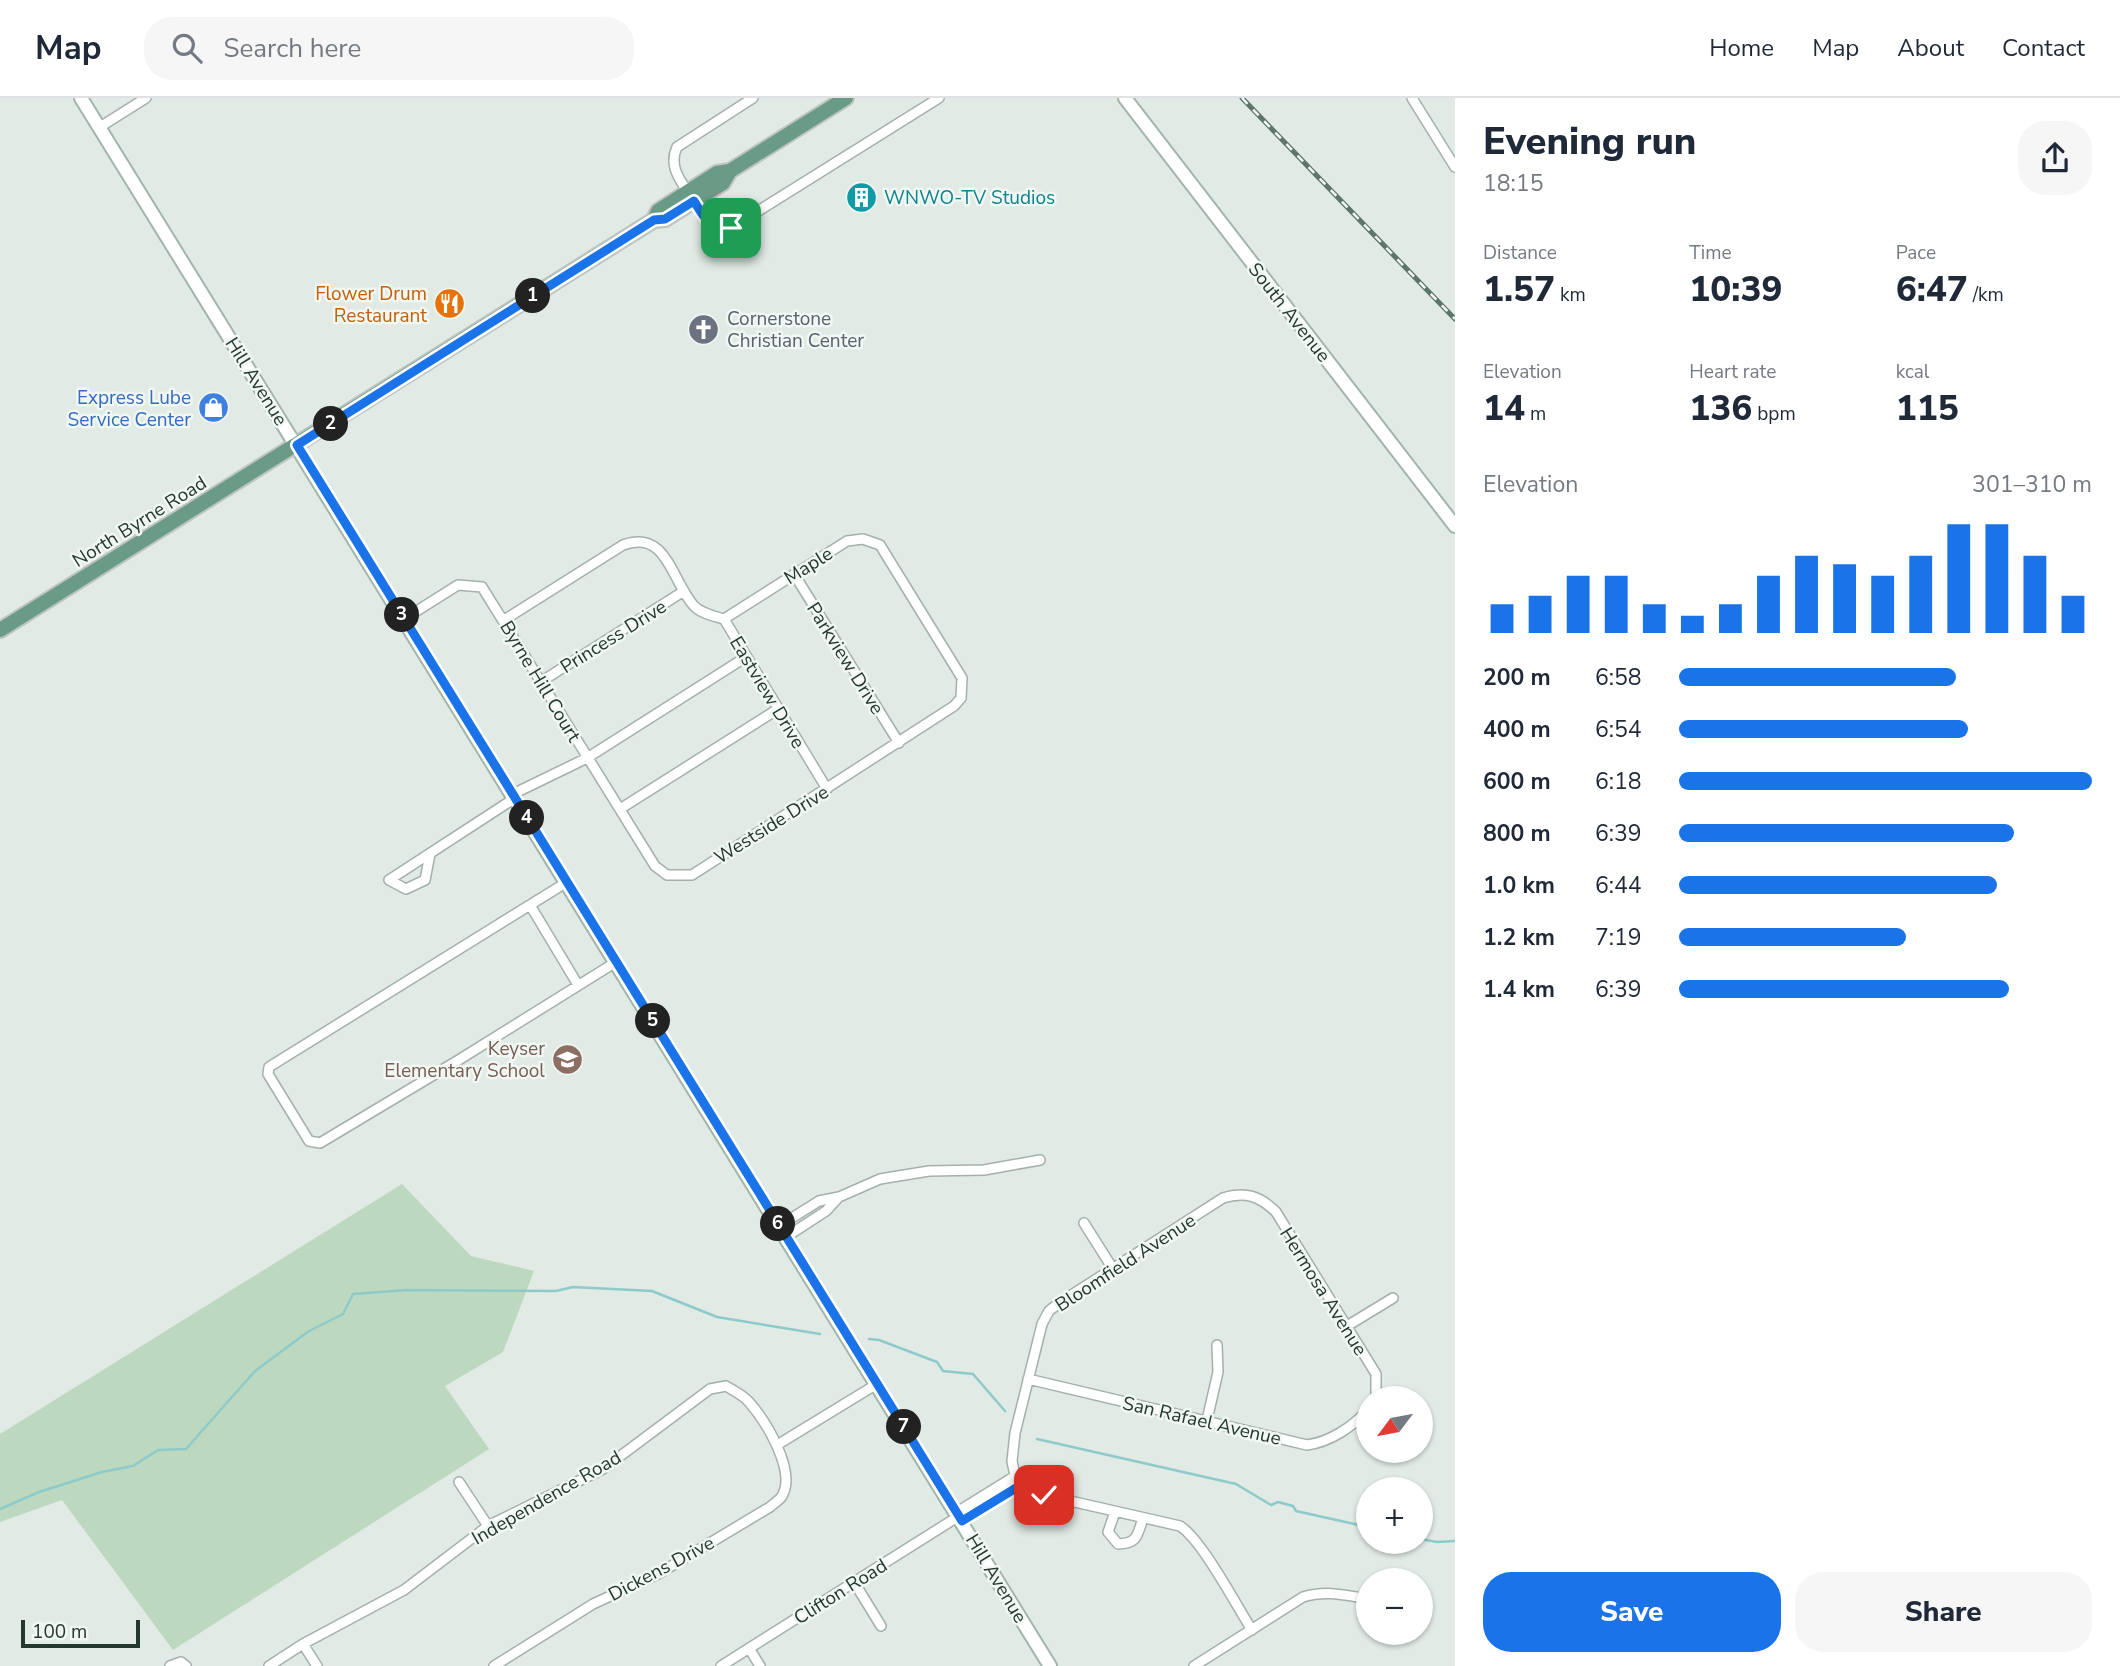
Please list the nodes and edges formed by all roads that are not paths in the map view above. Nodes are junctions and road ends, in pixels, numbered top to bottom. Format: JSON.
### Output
{"nodes":[{"id":1,"x":82,"y":98,"type":"edge"},
{"id":2,"x":146,"y":98,"type":"edge"},
{"id":3,"x":753,"y":98,"type":"edge"},
{"id":4,"x":846,"y":98,"type":"edge"},
{"id":5,"x":939,"y":98,"type":"edge"},
{"id":6,"x":1125,"y":98,"type":"edge"},
{"id":7,"x":1412,"y":98,"type":"edge"},
{"id":8,"x":100,"y":127,"type":"junction"},
{"id":9,"x":1455,"y":167,"type":"edge"},
{"id":10,"x":691,"y":197,"type":"junction"},
{"id":11,"x":297,"y":445,"type":"junction"},
{"id":12,"x":1455,"y":526,"type":"edge"},
{"id":13,"x":794,"y":574,"type":"junction"},
{"id":14,"x":684,"y":591,"type":"junction"},
{"id":15,"x":404,"y":619,"type":"junction"},
{"id":16,"x":724,"y":619,"type":"junction"},
{"id":17,"x":504,"y":620,"type":"junction"},
{"id":18,"x":0,"y":630,"type":"edge"},
{"id":19,"x":746,"y":657,"type":"junction"},
{"id":20,"x":542,"y":681,"type":"junction"},
{"id":21,"x":778,"y":709,"type":"junction"},
{"id":22,"x":946,"y":711,"type":"joint"},
{"id":23,"x":899,"y":743,"type":"junction"},
{"id":24,"x":587,"y":758,"type":"junction"},
{"id":25,"x":827,"y":789,"type":"junction"},
{"id":26,"x":514,"y":797,"type":"junction"},
{"id":27,"x":620,"y":809,"type":"junction"},
{"id":28,"x":646,"y":850,"type":"joint"},
{"id":29,"x":430,"y":853,"type":"junction"},
{"id":30,"x":567,"y":881,"type":"junction"},
{"id":31,"x":530,"y":905,"type":"junction"},
{"id":32,"x":616,"y":961,"type":"junction"},
{"id":33,"x":578,"y":985,"type":"junction"},
{"id":34,"x":1040,"y":1160,"type":"dead end"},
{"id":35,"x":1252,"y":1195,"type":"joint"},
{"id":36,"x":1084,"y":1223,"type":"dead end"},
{"id":37,"x":783,"y":1231,"type":"junction"},
{"id":38,"x":1113,"y":1269,"type":"junction"},
{"id":39,"x":1393,"y":1298,"type":"dead end"},
{"id":40,"x":1347,"y":1326,"type":"junction"},
{"id":41,"x":1217,"y":1345,"type":"dead end"},
{"id":42,"x":1028,"y":1379,"type":"junction"},
{"id":43,"x":877,"y":1384,"type":"junction"},
{"id":44,"x":1376,"y":1386,"type":"edge"},
{"id":45,"x":1356,"y":1419,"type":"edge"},
{"id":46,"x":1206,"y":1420,"type":"junction"},
{"id":47,"x":777,"y":1445,"type":"junction"},
{"id":48,"x":1015,"y":1476,"type":"junction"},
{"id":49,"x":459,"y":1482,"type":"dead end"},
{"id":50,"x":1021,"y":1485,"type":"junction"},
{"id":51,"x":1115,"y":1512,"type":"junction"},
{"id":52,"x":959,"y":1517,"type":"junction"},
{"id":53,"x":1143,"y":1518,"type":"junction"},
{"id":54,"x":488,"y":1526,"type":"junction"},
{"id":55,"x":855,"y":1582,"type":"junction"},
{"id":56,"x":1356,"y":1597,"type":"edge"},
{"id":57,"x":881,"y":1626,"type":"dead end"},
{"id":58,"x":1251,"y":1630,"type":"junction"},
{"id":59,"x":303,"y":1644,"type":"junction"},
{"id":60,"x":749,"y":1648,"type":"junction"},
{"id":61,"x":184,"y":1664,"type":"edge"},
{"id":62,"x":170,"y":1666,"type":"edge"},
{"id":63,"x":269,"y":1666,"type":"edge"},
{"id":64,"x":317,"y":1666,"type":"edge"},
{"id":65,"x":494,"y":1666,"type":"edge"},
{"id":66,"x":721,"y":1666,"type":"edge"},
{"id":67,"x":760,"y":1666,"type":"edge"},
{"id":68,"x":1050,"y":1666,"type":"edge"},
{"id":69,"x":1194,"y":1666,"type":"edge"}],
"edges":[{"from":1,"to":8,"type":"main road","name":"Hill Avenue"},
{"from":2,"to":8,"type":"street"},
{"from":3,"to":10,"type":"street"},
{"from":4,"to":10,"type":"main road","name":"North Byrne Road"},
{"from":5,"to":10,"type":"street"},
{"from":6,"to":12,"type":"main road","name":"South Avenue"},
{"from":7,"to":9,"type":"street"},
{"from":8,"to":11,"type":"main road","name":"Hill Avenue"},
{"from":10,"to":11,"type":"main road","name":"North Byrne Road"},
{"from":11,"to":15,"type":"main road","name":"Hill Avenue"},
{"from":11,"to":18,"type":"main road","name":"North Byrne Road"},
{"from":13,"to":16,"type":"street","name":"Maple"},
{"from":13,"to":22,"type":"street","name":"Maple"},
{"from":13,"to":23,"type":"street","name":"Parkview Drive"},
{"from":14,"to":16,"type":"street","name":"Eastview Drive"},
{"from":14,"to":17,"type":"street","name":"Eastview Drive"},
{"from":14,"to":20,"type":"street","name":"Princess Drive"},
{"from":15,"to":17,"type":"street","name":"Byrne Hill Court"},
{"from":15,"to":26,"type":"main road","name":"Hill Avenue"},
{"from":16,"to":19,"type":"street","name":"Eastview Drive"},
{"from":17,"to":20,"type":"street","name":"Byrne Hill Court"},
{"from":19,"to":21,"type":"street","name":"Eastview Drive"},
{"from":19,"to":24,"type":"street"},
{"from":20,"to":24,"type":"street","name":"Byrne Hill Court"},
{"from":21,"to":25,"type":"street","name":"Eastview Drive"},
{"from":21,"to":27,"type":"street"},
{"from":22,"to":23,"type":"street","name":"Westside Drive"},
{"from":23,"to":25,"type":"street","name":"Westside Drive"},
{"from":24,"to":26,"type":"street"},
{"from":24,"to":27,"type":"street","name":"Byrne Hill Court"},
{"from":25,"to":28,"type":"street","name":"Westside Drive"},
{"from":26,"to":29,"type":"street"},
{"from":26,"to":30,"type":"main road","name":"Hill Avenue"},
{"from":27,"to":28,"type":"street","name":"Byrne Hill Court"},
{"from":29,"to":29,"type":"street"},
{"from":30,"to":31,"type":"street"},
{"from":30,"to":32,"type":"main road","name":"Hill Avenue"},
{"from":31,"to":33,"type":"street"},
{"from":31,"to":33,"type":"street"},
{"from":32,"to":33,"type":"street"},
{"from":32,"to":37,"type":"main road","name":"Hill Avenue"},
{"from":34,"to":37,"type":"street"},
{"from":35,"to":38,"type":"street","name":"Bloomfield Avenue"},
{"from":35,"to":40,"type":"street","name":"Hermosa Avenue"},
{"from":36,"to":38,"type":"street"},
{"from":37,"to":43,"type":"main road","name":"Hill Avenue"},
{"from":38,"to":42,"type":"street","name":"Bloomfield Avenue"},
{"from":39,"to":40,"type":"street"},
{"from":40,"to":44,"type":"street","name":"Hermosa Avenue"},
{"from":41,"to":46,"type":"street"},
{"from":42,"to":46,"type":"street","name":"San Rafael Avenue"},
{"from":42,"to":48,"type":"street","name":"Bloomfield Avenue"},
{"from":43,"to":47,"type":"street"},
{"from":43,"to":52,"type":"main road","name":"Hill Avenue"},
{"from":45,"to":46,"type":"street","name":"San Rafael Avenue"},
{"from":47,"to":54,"type":"street","name":"Independence Road"},
{"from":47,"to":65,"type":"street","name":"Dickens Drive"},
{"from":48,"to":50,"type":"street"},
{"from":48,"to":52,"type":"street"},
{"from":49,"to":54,"type":"street"},
{"from":50,"to":51,"type":"street"},
{"from":50,"to":52,"type":"street"},
{"from":51,"to":53,"type":"street"},
{"from":51,"to":53,"type":"street"},
{"from":52,"to":55,"type":"street","name":"Clifton Road"},
{"from":52,"to":68,"type":"main road","name":"Hill Avenue"},
{"from":53,"to":58,"type":"street"},
{"from":54,"to":59,"type":"street","name":"Independence Road"},
{"from":55,"to":57,"type":"street"},
{"from":55,"to":60,"type":"street","name":"Clifton Road"},
{"from":56,"to":58,"type":"street"},
{"from":58,"to":69,"type":"street"},
{"from":59,"to":63,"type":"street","name":"Independence Road"},
{"from":59,"to":64,"type":"street"},
{"from":60,"to":66,"type":"street","name":"Clifton Road"},
{"from":60,"to":67,"type":"street"},
{"from":61,"to":62,"type":"street"}]}
